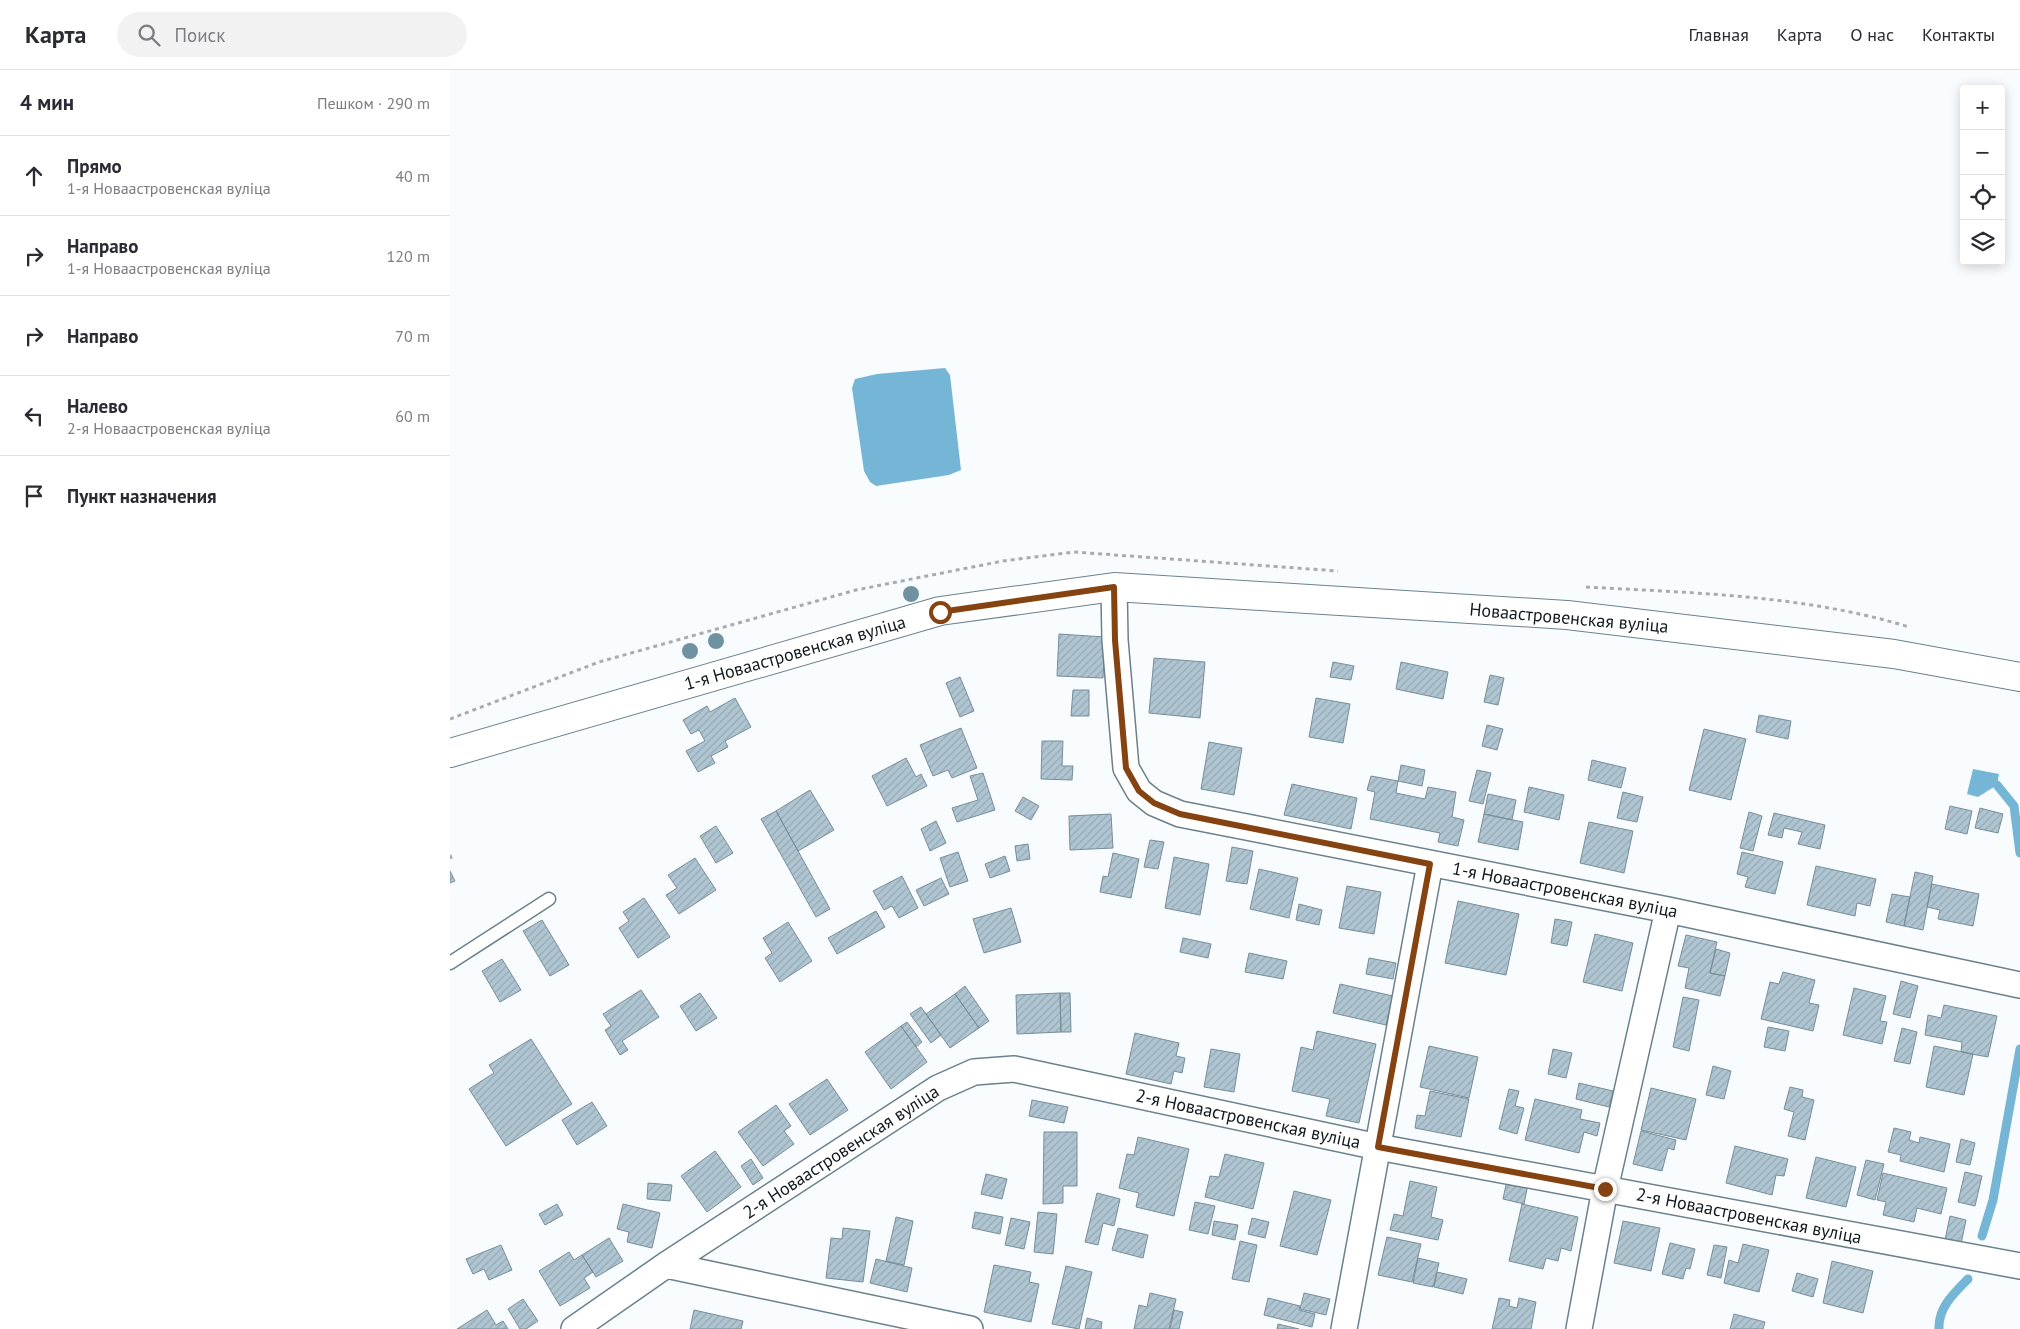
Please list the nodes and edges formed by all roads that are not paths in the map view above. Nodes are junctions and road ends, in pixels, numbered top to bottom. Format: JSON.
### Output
{"nodes":[{"id":1,"x":1114,"y":587,"type":"junction"},
{"id":2,"x":2020,"y":677,"type":"edge"},
{"id":3,"x":450,"y":753,"type":"edge"},
{"id":4,"x":1430,"y":864,"type":"junction"},
{"id":5,"x":548,"y":898,"type":"dead end"},
{"id":6,"x":1668,"y":910,"type":"junction"},
{"id":7,"x":450,"y":963,"type":"edge"},
{"id":8,"x":2020,"y":985,"type":"edge"},
{"id":9,"x":1378,"y":1147,"type":"junction"},
{"id":10,"x":1605,"y":1189,"type":"junction"},
{"id":11,"x":666,"y":1265,"type":"junction"},
{"id":12,"x":2020,"y":1266,"type":"edge"},
{"id":13,"x":574,"y":1329,"type":"edge"},
{"id":14,"x":970,"y":1329,"type":"edge"},
{"id":15,"x":1344,"y":1329,"type":"edge"},
{"id":16,"x":1579,"y":1329,"type":"edge"}],
"edges":[{"from":1,"to":2,"type":"main road","name":"Новаастровенская вуліца"},
{"from":1,"to":3,"type":"main road","name":"1-я Новаастровенская вуліца"},
{"from":1,"to":4,"type":"street","name":"1-я Новаастровенская вуліца"},
{"from":4,"to":6,"type":"street","name":"1-я Новаастровенская вуліца"},
{"from":4,"to":9,"type":"street"},
{"from":5,"to":7,"type":"lane"},
{"from":6,"to":8,"type":"street","name":"1-я Новаастровенская вуліца"},
{"from":6,"to":10,"type":"street"},
{"from":9,"to":10,"type":"street","name":"2-я Новаастровенская вуліца"},
{"from":9,"to":11,"type":"street","name":"2-я Новаастровенская вуліца"},
{"from":9,"to":15,"type":"street"},
{"from":10,"to":12,"type":"street","name":"2-я Новаастровенская вуліца"},
{"from":10,"to":16,"type":"street"},
{"from":11,"to":13,"type":"street","name":"2-я Новаастровенская вуліца"},
{"from":11,"to":14,"type":"street"}]}
